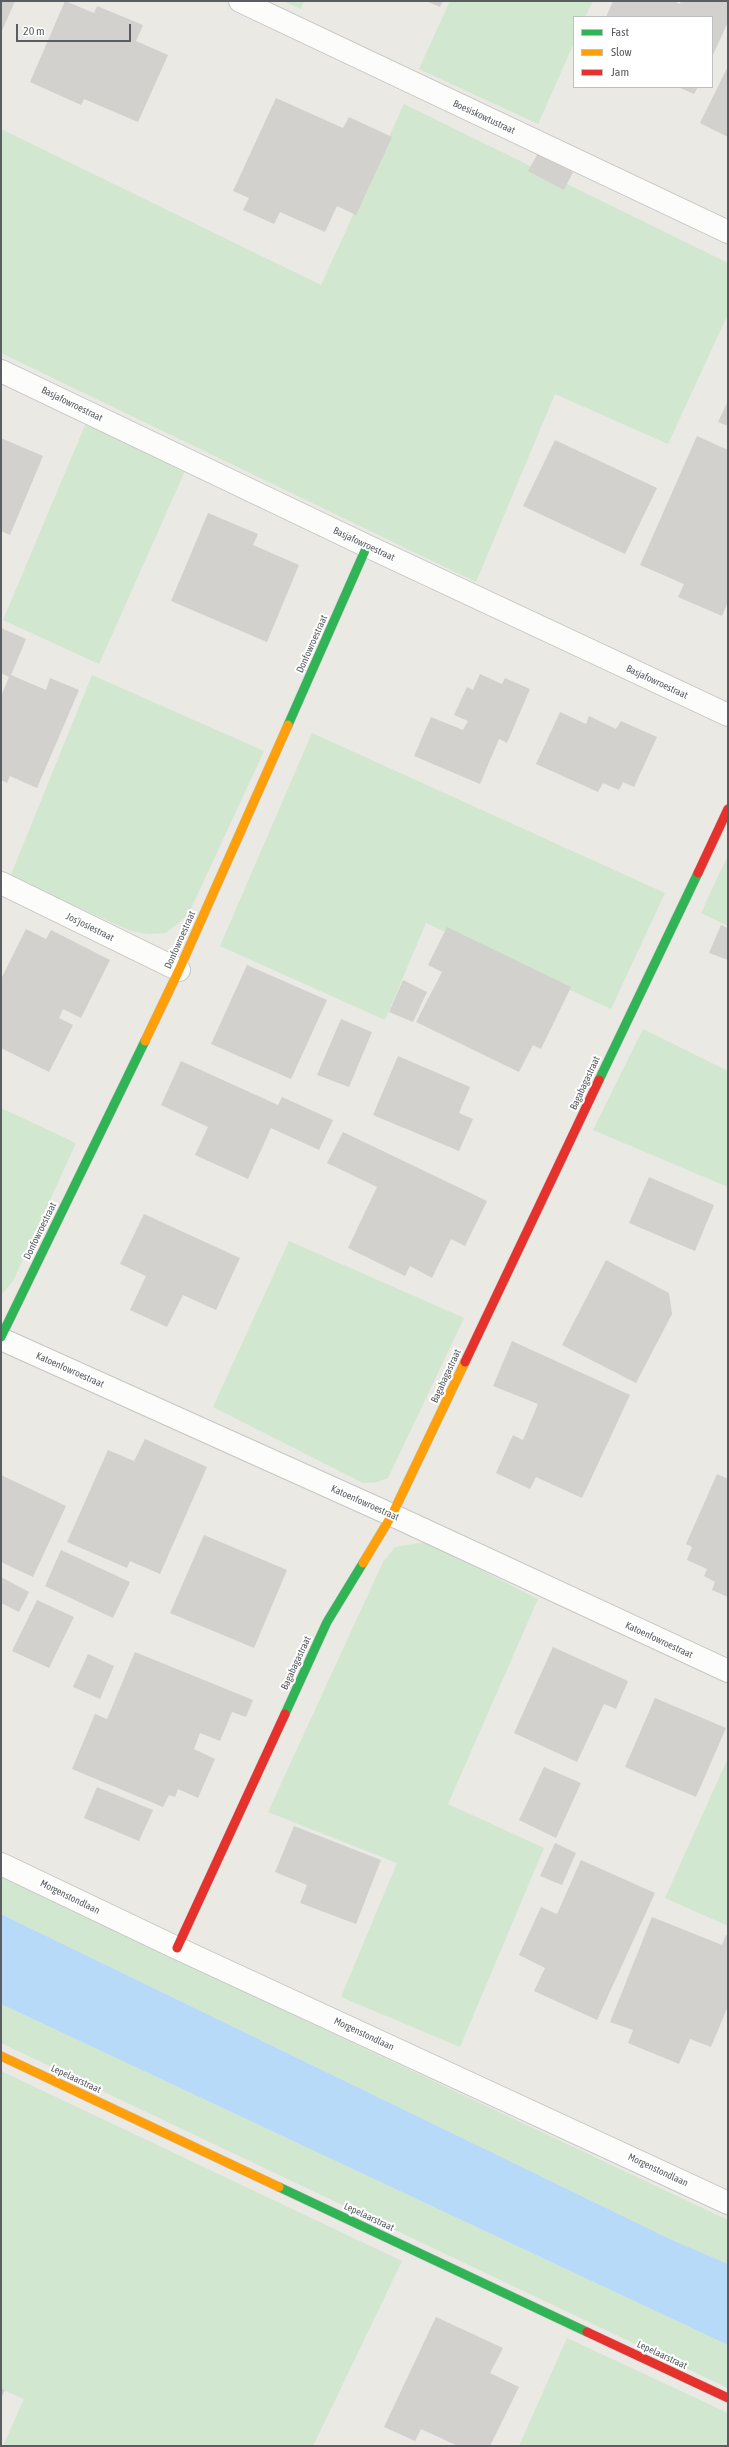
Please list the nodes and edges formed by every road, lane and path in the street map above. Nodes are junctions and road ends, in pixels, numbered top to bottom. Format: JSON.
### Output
{"nodes":[{"id":1,"x":240,"y":1,"type":"edge"},
{"id":2,"x":728,"y":232,"type":"edge"},
{"id":3,"x":1,"y":370,"type":"edge"},
{"id":4,"x":367,"y":546,"type":"junction"},
{"id":5,"x":728,"y":715,"type":"edge"},
{"id":6,"x":728,"y":809,"type":"edge"},
{"id":7,"x":1,"y":883,"type":"edge"},
{"id":8,"x":179,"y":970,"type":"junction"},
{"id":9,"x":1,"y":1338,"type":"edge"},
{"id":10,"x":392,"y":1515,"type":"junction"},
{"id":11,"x":728,"y":1672,"type":"edge"},
{"id":12,"x":1,"y":1864,"type":"edge"},
{"id":13,"x":177,"y":1948,"type":"junction"},
{"id":14,"x":1,"y":2056,"type":"edge"},
{"id":15,"x":728,"y":2202,"type":"edge"},
{"id":16,"x":728,"y":2398,"type":"edge"}],
"edges":[{"from":1,"to":2,"type":"street","name":"Boesiskowtustraat"},
{"from":3,"to":4,"type":"street","name":"Basjafowroestraat"},
{"from":4,"to":5,"type":"street","name":"Basjafowroestraat"},
{"from":4,"to":8,"type":"street","name":"Donfowroestraat"},
{"from":6,"to":10,"type":"street","name":"Bagabagastraat"},
{"from":7,"to":8,"type":"street","name":"Jos'josiestraat"},
{"from":8,"to":9,"type":"street","name":"Donfowroestraat"},
{"from":9,"to":10,"type":"street","name":"Katoenfowroestraat"},
{"from":10,"to":11,"type":"street","name":"Katoenfowroestraat"},
{"from":10,"to":13,"type":"street","name":"Bagabagastraat"},
{"from":12,"to":13,"type":"street","name":"Morgenstondlaan"},
{"from":13,"to":15,"type":"street","name":"Morgenstondlaan"},
{"from":14,"to":16,"type":"street","name":"Lepelaarstraat"}]}
